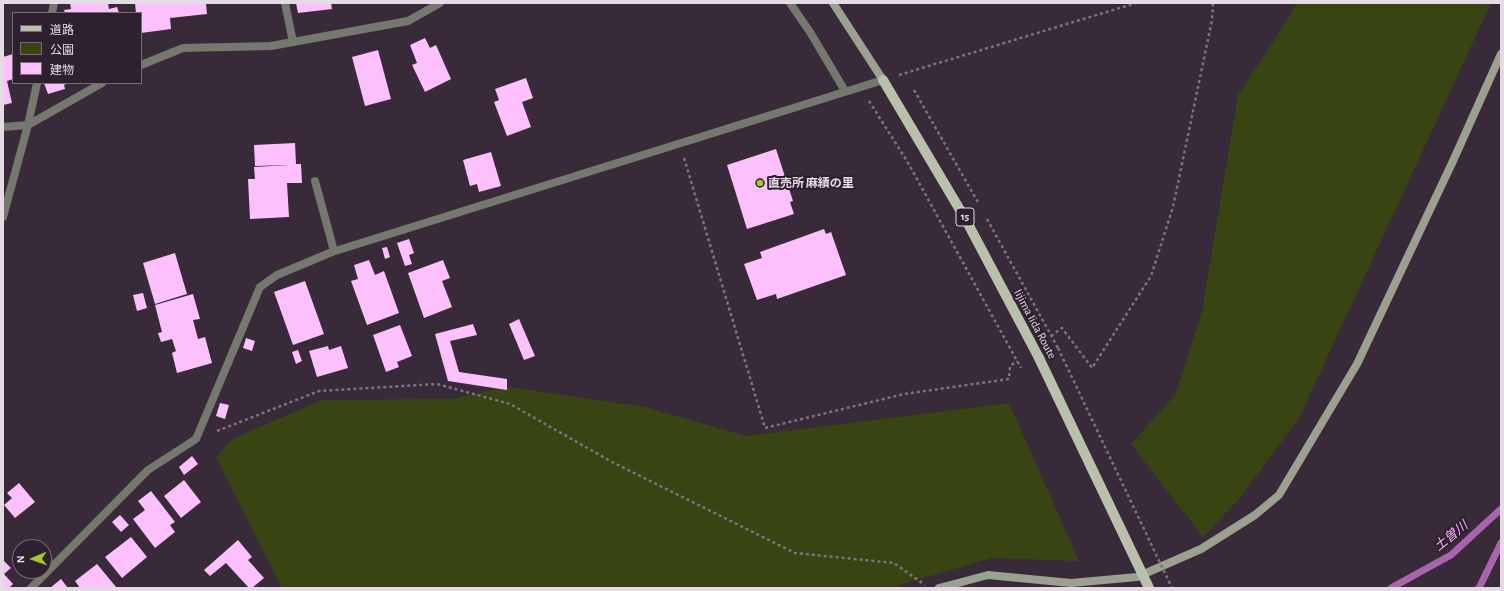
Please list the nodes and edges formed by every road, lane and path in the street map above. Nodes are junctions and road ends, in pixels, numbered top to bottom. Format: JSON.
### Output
{"nodes":[{"id":1,"x":284,"y":3,"type":"edge"},
{"id":2,"x":440,"y":3,"type":"edge"},
{"id":3,"x":790,"y":3,"type":"edge"},
{"id":4,"x":833,"y":3,"type":"edge"},
{"id":5,"x":1136,"y":3,"type":"edge"},
{"id":6,"x":1213,"y":3,"type":"edge"},
{"id":7,"x":293,"y":42,"type":"junction"},
{"id":8,"x":1501,"y":54,"type":"edge"},
{"id":9,"x":142,"y":65,"type":"edge"},
{"id":10,"x":883,"y":80,"type":"junction"},
{"id":11,"x":37,"y":84,"type":"edge"},
{"id":12,"x":100,"y":84,"type":"edge"},
{"id":13,"x":861,"y":87,"type":"junction"},
{"id":14,"x":845,"y":91,"type":"junction"},
{"id":15,"x":28,"y":125,"type":"junction"},
{"id":16,"x":3,"y":127,"type":"edge"},
{"id":17,"x":680,"y":144,"type":"junction"},
{"id":18,"x":315,"y":181,"type":"dead end"},
{"id":19,"x":3,"y":216,"type":"edge"},
{"id":20,"x":334,"y":251,"type":"junction"},
{"id":21,"x":1051,"y":336,"type":"dead end"},
{"id":22,"x":1058,"y":348,"type":"dead end"},
{"id":23,"x":1017,"y":361,"type":"junction"},
{"id":24,"x":1021,"y":368,"type":"dead end"},
{"id":25,"x":196,"y":439,"type":"junction"},
{"id":26,"x":1071,"y":585,"type":"edge"},
{"id":27,"x":31,"y":588,"type":"edge"},
{"id":28,"x":929,"y":588,"type":"edge"},
{"id":29,"x":939,"y":588,"type":"edge"},
{"id":30,"x":1149,"y":588,"type":"edge"},
{"id":31,"x":1172,"y":588,"type":"edge"}],
"edges":[{"from":1,"to":7,"type":"street"},
{"from":2,"to":7,"type":"street"},
{"from":3,"to":14,"type":"street"},
{"from":4,"to":10,"type":"street"},
{"from":5,"to":10,"type":"path"},
{"from":6,"to":21,"type":"path"},
{"from":7,"to":9,"type":"street"},
{"from":8,"to":26,"type":"street"},
{"from":10,"to":13,"type":"street"},
{"from":10,"to":30,"type":"main road","name":"Iijima Iida Route","number":"15","bridge":true},
{"from":11,"to":15,"type":"street"},
{"from":12,"to":15,"type":"street"},
{"from":13,"to":14,"type":"street"},
{"from":13,"to":23,"type":"path"},
{"from":14,"to":17,"type":"street"},
{"from":15,"to":16,"type":"street"},
{"from":15,"to":19,"type":"street"},
{"from":17,"to":20,"type":"street"},
{"from":17,"to":23,"type":"path"},
{"from":18,"to":20,"type":"street"},
{"from":20,"to":25,"type":"street"},
{"from":22,"to":31,"type":"path","bridge":true},
{"from":23,"to":24,"type":"path"},
{"from":25,"to":27,"type":"street"},
{"from":25,"to":28,"type":"path"},
{"from":26,"to":29,"type":"street"}]}
